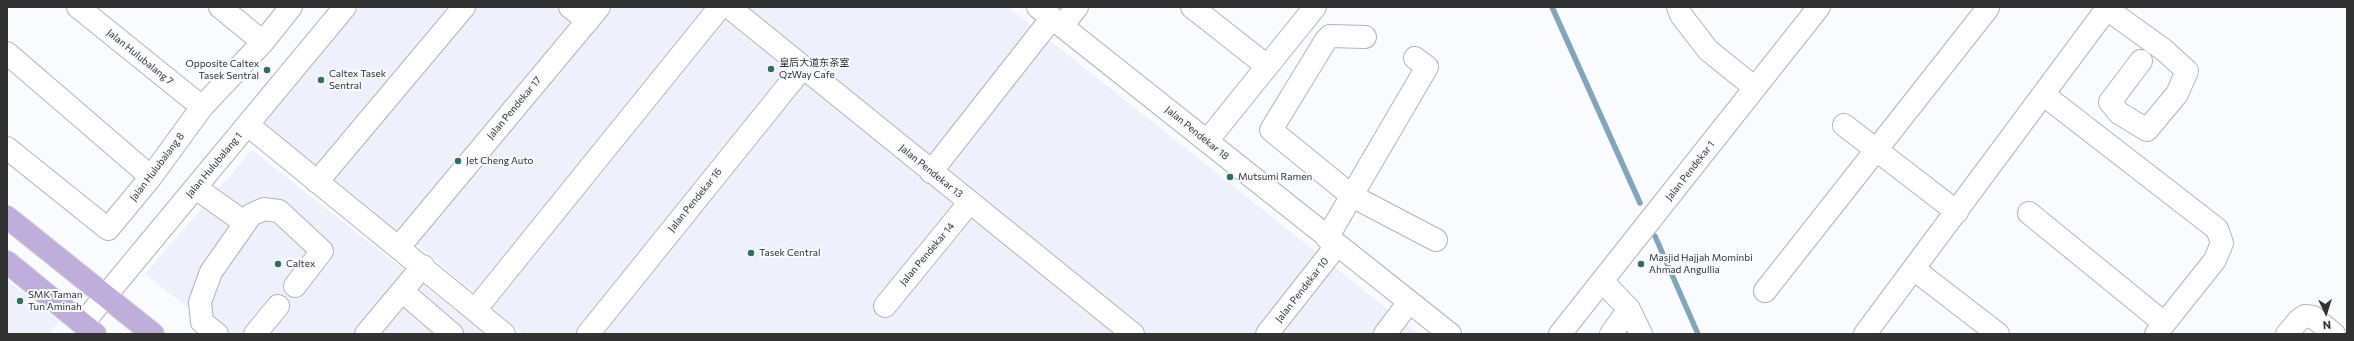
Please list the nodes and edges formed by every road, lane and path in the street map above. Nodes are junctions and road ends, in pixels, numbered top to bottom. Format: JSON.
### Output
{"nodes":[{"id":1,"x":78,"y":7,"type":"edge"},
{"id":2,"x":220,"y":7,"type":"edge"},
{"id":3,"x":291,"y":7,"type":"edge"},
{"id":4,"x":346,"y":7,"type":"edge"},
{"id":5,"x":464,"y":7,"type":"edge"},
{"id":6,"x":570,"y":7,"type":"edge"},
{"id":7,"x":720,"y":7,"type":"edge"},
{"id":8,"x":729,"y":7,"type":"edge"},
{"id":9,"x":1077,"y":7,"type":"edge"},
{"id":10,"x":1192,"y":7,"type":"edge"},
{"id":11,"x":1315,"y":7,"type":"edge"},
{"id":12,"x":1819,"y":7,"type":"edge"},
{"id":13,"x":1988,"y":8,"type":"dead end"},
{"id":14,"x":2108,"y":8,"type":"edge"},
{"id":15,"x":1682,"y":10,"type":"edge"},
{"id":16,"x":594,"y":14,"type":"edge"},
{"id":17,"x":1051,"y":17,"type":"edge"},
{"id":18,"x":1365,"y":37,"type":"dead end"},
{"id":19,"x":263,"y":42,"type":"junction"},
{"id":20,"x":7,"y":53,"type":"edge"},
{"id":21,"x":1415,"y":58,"type":"dead end"},
{"id":22,"x":2141,"y":61,"type":"dead end"},
{"id":23,"x":1267,"y":66,"type":"junction"},
{"id":24,"x":803,"y":67,"type":"junction"},
{"id":25,"x":1755,"y":88,"type":"junction"},
{"id":26,"x":2044,"y":94,"type":"junction"},
{"id":27,"x":202,"y":107,"type":"junction"},
{"id":28,"x":248,"y":125,"type":"junction"},
{"id":29,"x":1844,"y":125,"type":"dead end"},
{"id":30,"x":1206,"y":141,"type":"junction"},
{"id":31,"x":7,"y":148,"type":"edge"},
{"id":32,"x":1877,"y":150,"type":"junction"},
{"id":33,"x":931,"y":172,"type":"junction"},
{"id":34,"x":151,"y":177,"type":"junction"},
{"id":35,"x":317,"y":182,"type":"junction"},
{"id":36,"x":196,"y":188,"type":"junction"},
{"id":37,"x":1352,"y":196,"type":"junction"},
{"id":38,"x":970,"y":202,"type":"junction"},
{"id":39,"x":1957,"y":212,"type":"junction"},
{"id":40,"x":2029,"y":213,"type":"dead end"},
{"id":41,"x":7,"y":217,"type":"edge"},
{"id":42,"x":245,"y":223,"type":"junction"},
{"id":43,"x":1436,"y":240,"type":"dead end"},
{"id":44,"x":1332,"y":241,"type":"junction"},
{"id":45,"x":399,"y":247,"type":"junction"},
{"id":46,"x":7,"y":262,"type":"edge"},
{"id":47,"x":423,"y":266,"type":"junction"},
{"id":48,"x":1915,"y":270,"type":"junction"},
{"id":49,"x":1602,"y":281,"type":"junction"},
{"id":50,"x":295,"y":286,"type":"dead end"},
{"id":51,"x":1765,"y":291,"type":"dead end"},
{"id":52,"x":106,"y":296,"type":"junction"},
{"id":53,"x":408,"y":296,"type":"junction"},
{"id":54,"x":1409,"y":302,"type":"junction"},
{"id":55,"x":278,"y":306,"type":"dead end"},
{"id":56,"x":885,"y":306,"type":"dead end"},
{"id":57,"x":1629,"y":309,"type":"junction"},
{"id":58,"x":475,"y":310,"type":"junction"},
{"id":59,"x":2160,"y":328,"type":"edge"},
{"id":60,"x":89,"y":329,"type":"edge"},
{"id":61,"x":153,"y":334,"type":"edge"},
{"id":62,"x":217,"y":334,"type":"edge"},
{"id":63,"x":255,"y":334,"type":"edge"},
{"id":64,"x":366,"y":334,"type":"edge"},
{"id":65,"x":433,"y":334,"type":"edge"},
{"id":66,"x":452,"y":334,"type":"edge"},
{"id":67,"x":504,"y":334,"type":"edge"},
{"id":68,"x":588,"y":334,"type":"edge"},
{"id":69,"x":1133,"y":334,"type":"edge"},
{"id":70,"x":1267,"y":334,"type":"edge"},
{"id":71,"x":1385,"y":334,"type":"edge"},
{"id":72,"x":1450,"y":334,"type":"edge"},
{"id":73,"x":1560,"y":334,"type":"edge"},
{"id":74,"x":1611,"y":334,"type":"edge"},
{"id":75,"x":1641,"y":334,"type":"edge"},
{"id":76,"x":1866,"y":334,"type":"edge"},
{"id":77,"x":1998,"y":334,"type":"edge"},
{"id":78,"x":2287,"y":334,"type":"edge"},
{"id":79,"x":2334,"y":334,"type":"edge"}],
"edges":[{"from":1,"to":27,"type":"street","name":"Jalan Hulubalang 7"},
{"from":2,"to":19,"type":"street"},
{"from":3,"to":19,"type":"street","name":"Jalan Hulubalang 8"},
{"from":4,"to":28,"type":"street","name":"Jalan Hulubalang 1"},
{"from":5,"to":35,"type":"street"},
{"from":6,"to":16,"type":"street"},
{"from":7,"to":58,"type":"street"},
{"from":8,"to":24,"type":"street","name":"Jalan Pendekar 13"},
{"from":9,"to":17,"type":"street"},
{"from":10,"to":23,"type":"street"},
{"from":11,"to":23,"type":"street"},
{"from":12,"to":25,"type":"street","name":"Jalan Pendekar 1"},
{"from":13,"to":32,"type":"street"},
{"from":14,"to":22,"type":"street"},
{"from":14,"to":26,"type":"street"},
{"from":15,"to":25,"type":"street"},
{"from":16,"to":45,"type":"street","name":"Jalan Pendekar 17"},
{"from":17,"to":30,"type":"street","name":"Jalan Pendekar 18"},
{"from":17,"to":33,"type":"street"},
{"from":18,"to":37,"type":"street"},
{"from":19,"to":27,"type":"street","name":"Jalan Hulubalang 8"},
{"from":20,"to":34,"type":"street"},
{"from":21,"to":37,"type":"street","name":"Jalan Pendekar 10"},
{"from":23,"to":30,"type":"street"},
{"from":24,"to":33,"type":"street","name":"Jalan Pendekar 13"},
{"from":24,"to":68,"type":"street","name":"Jalan Pendekar 16"},
{"from":25,"to":49,"type":"street","name":"Jalan Pendekar 1"},
{"from":26,"to":39,"type":"street"},
{"from":26,"to":59,"type":"street"},
{"from":27,"to":34,"type":"street","name":"Jalan Hulubalang 8"},
{"from":28,"to":35,"type":"street"},
{"from":28,"to":36,"type":"street","name":"Jalan Hulubalang 1"},
{"from":29,"to":32,"type":"street"},
{"from":30,"to":44,"type":"street","name":"Jalan Pendekar 18"},
{"from":31,"to":34,"type":"street","name":"Jalan Hulubalang 8"},
{"from":32,"to":39,"type":"street"},
{"from":32,"to":51,"type":"street"},
{"from":33,"to":38,"type":"street","name":"Jalan Pendekar 13"},
{"from":35,"to":45,"type":"street"},
{"from":36,"to":42,"type":"street"},
{"from":36,"to":52,"type":"street","name":"Jalan Hulubalang 1"},
{"from":37,"to":43,"type":"street"},
{"from":37,"to":44,"type":"street","name":"Jalan Pendekar 10"},
{"from":38,"to":56,"type":"street","name":"Jalan Pendekar 14"},
{"from":38,"to":69,"type":"street","name":"Jalan Pendekar 13"},
{"from":39,"to":48,"type":"street"},
{"from":40,"to":59,"type":"street"},
{"from":41,"to":52,"type":"main road"},
{"from":42,"to":50,"type":"street"},
{"from":42,"to":62,"type":"street"},
{"from":44,"to":54,"type":"street","name":"Jalan Pendekar 18"},
{"from":44,"to":70,"type":"street","name":"Jalan Pendekar 10"},
{"from":45,"to":47,"type":"street"},
{"from":46,"to":60,"type":"main road"},
{"from":47,"to":53,"type":"street"},
{"from":47,"to":58,"type":"street"},
{"from":48,"to":76,"type":"street"},
{"from":48,"to":77,"type":"street"},
{"from":49,"to":57,"type":"street"},
{"from":49,"to":73,"type":"street","name":"Jalan Pendekar 1"},
{"from":52,"to":60,"type":"street","name":"Jalan Hulubalang 1"},
{"from":52,"to":61,"type":"main road"},
{"from":53,"to":64,"type":"street"},
{"from":53,"to":65,"type":"street"},
{"from":53,"to":66,"type":"street"},
{"from":54,"to":71,"type":"street"},
{"from":54,"to":72,"type":"street","name":"Jalan Pendekar 18"},
{"from":55,"to":63,"type":"street"},
{"from":57,"to":74,"type":"street"},
{"from":57,"to":75,"type":"street"},
{"from":58,"to":67,"type":"street"},
{"from":78,"to":79,"type":"street"}]}
